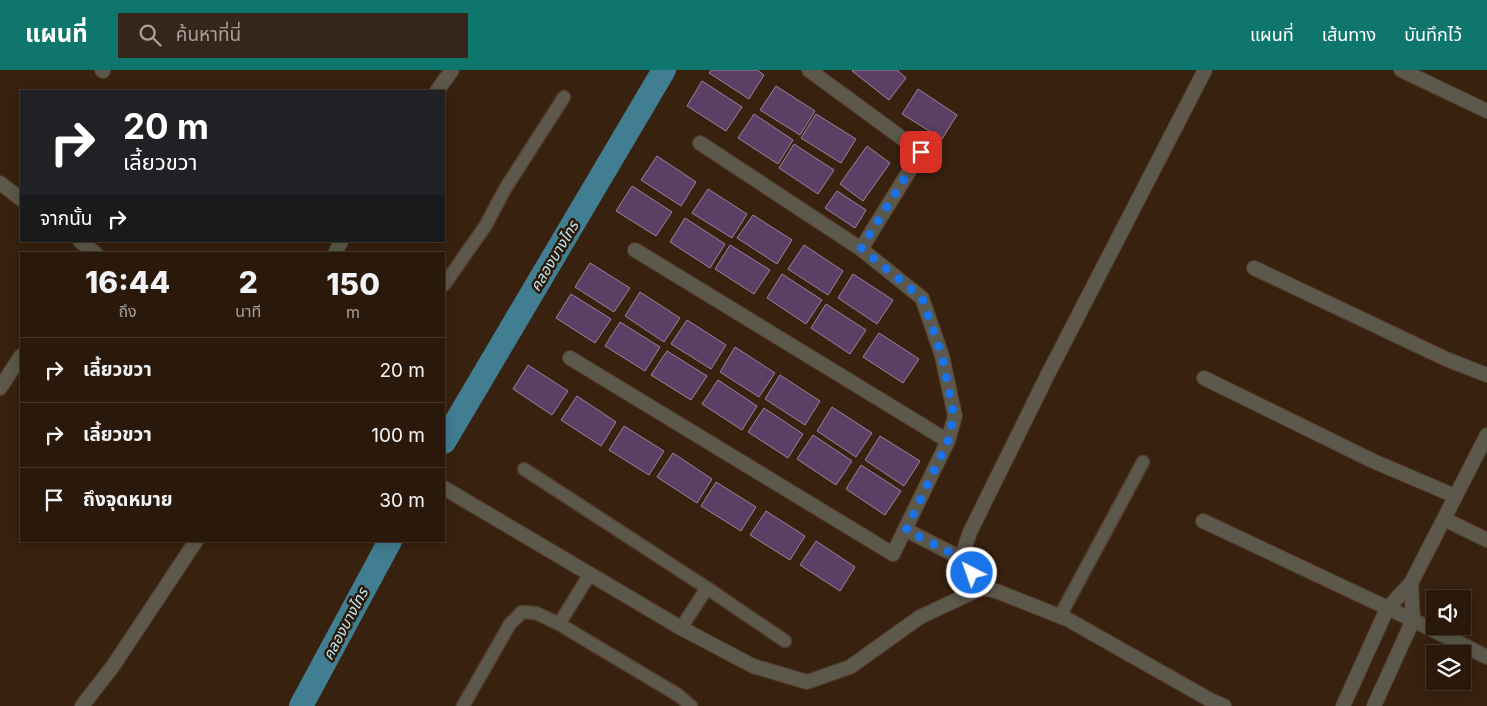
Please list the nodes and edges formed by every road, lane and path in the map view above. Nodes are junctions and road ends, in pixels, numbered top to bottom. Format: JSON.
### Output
{"nodes":[{"id":1,"x":452,"y":70,"type":"edge"},
{"id":2,"x":809,"y":70,"type":"edge"},
{"id":3,"x":1205,"y":70,"type":"edge"},
{"id":4,"x":1401,"y":70,"type":"edge"},
{"id":5,"x":438,"y":90,"type":"edge"},
{"id":6,"x":564,"y":98,"type":"dead end"},
{"id":7,"x":1487,"y":111,"type":"edge"},
{"id":8,"x":700,"y":143,"type":"dead end"},
{"id":9,"x":0,"y":183,"type":"edge"},
{"id":10,"x":20,"y":198,"type":"edge"},
{"id":11,"x":81,"y":242,"type":"edge"},
{"id":12,"x":861,"y":248,"type":"junction"},
{"id":13,"x":635,"y":250,"type":"dead end"},
{"id":14,"x":92,"y":252,"type":"edge"},
{"id":15,"x":1254,"y":268,"type":"dead end"},
{"id":16,"x":445,"y":284,"type":"edge"},
{"id":17,"x":20,"y":358,"type":"edge"},
{"id":18,"x":570,"y":358,"type":"dead end"},
{"id":19,"x":1487,"y":375,"type":"edge"},
{"id":20,"x":1204,"y":378,"type":"dead end"},
{"id":21,"x":0,"y":388,"type":"edge"},
{"id":22,"x":1487,"y":435,"type":"edge"},
{"id":23,"x":948,"y":441,"type":"junction"},
{"id":24,"x":1143,"y":462,"type":"dead end"},
{"id":25,"x":524,"y":469,"type":"dead end"},
{"id":26,"x":446,"y":489,"type":"edge"},
{"id":27,"x":1456,"y":496,"type":"junction"},
{"id":28,"x":1444,"y":519,"type":"junction"},
{"id":29,"x":1203,"y":521,"type":"dead end"},
{"id":30,"x":906,"y":530,"type":"junction"},
{"id":31,"x":1487,"y":540,"type":"edge"},
{"id":32,"x":195,"y":542,"type":"edge"},
{"id":33,"x":961,"y":558,"type":"junction"},
{"id":34,"x":590,"y":574,"type":"junction"},
{"id":35,"x":1411,"y":583,"type":"junction"},
{"id":36,"x":707,"y":588,"type":"junction"},
{"id":37,"x":982,"y":588,"type":"junction"},
{"id":38,"x":1387,"y":609,"type":"junction"},
{"id":39,"x":1060,"y":616,"type":"junction"},
{"id":40,"x":1413,"y":620,"type":"junction"},
{"id":41,"x":559,"y":624,"type":"junction"},
{"id":42,"x":681,"y":628,"type":"junction"},
{"id":43,"x":785,"y":642,"type":"dead end"},
{"id":44,"x":1487,"y":656,"type":"edge"},
{"id":45,"x":82,"y":706,"type":"edge"},
{"id":46,"x":462,"y":706,"type":"edge"},
{"id":47,"x":691,"y":706,"type":"edge"},
{"id":48,"x":1224,"y":706,"type":"edge"},
{"id":49,"x":1343,"y":706,"type":"edge"},
{"id":50,"x":1374,"y":706,"type":"edge"}],
"edges":[{"from":1,"to":5,"type":"street"},
{"from":2,"to":12,"type":"street"},
{"from":3,"to":33,"type":"street"},
{"from":4,"to":7,"type":"street"},
{"from":6,"to":16,"type":"lane"},
{"from":8,"to":12,"type":"street"},
{"from":9,"to":10,"type":"street"},
{"from":11,"to":14,"type":"street"},
{"from":12,"to":23,"type":"street"},
{"from":13,"to":23,"type":"street"},
{"from":15,"to":19,"type":"street"},
{"from":17,"to":21,"type":"street"},
{"from":18,"to":30,"type":"street"},
{"from":20,"to":27,"type":"street"},
{"from":22,"to":27,"type":"street"},
{"from":23,"to":30,"type":"street"},
{"from":24,"to":39,"type":"lane"},
{"from":25,"to":36,"type":"lane"},
{"from":26,"to":34,"type":"street"},
{"from":27,"to":28,"type":"street"},
{"from":28,"to":31,"type":"street"},
{"from":28,"to":35,"type":"street"},
{"from":29,"to":38,"type":"street"},
{"from":30,"to":33,"type":"street"},
{"from":32,"to":45,"type":"street"},
{"from":33,"to":37,"type":"street"},
{"from":34,"to":41,"type":"lane"},
{"from":34,"to":42,"type":"street"},
{"from":35,"to":38,"type":"street"},
{"from":35,"to":40,"type":"street"},
{"from":36,"to":42,"type":"lane"},
{"from":36,"to":43,"type":"lane"},
{"from":37,"to":39,"type":"street"},
{"from":37,"to":42,"type":"street"},
{"from":38,"to":40,"type":"street"},
{"from":38,"to":49,"type":"street"},
{"from":39,"to":48,"type":"street"},
{"from":40,"to":44,"type":"street"},
{"from":40,"to":50,"type":"street"},
{"from":41,"to":46,"type":"lane"},
{"from":41,"to":47,"type":"lane"}]}
